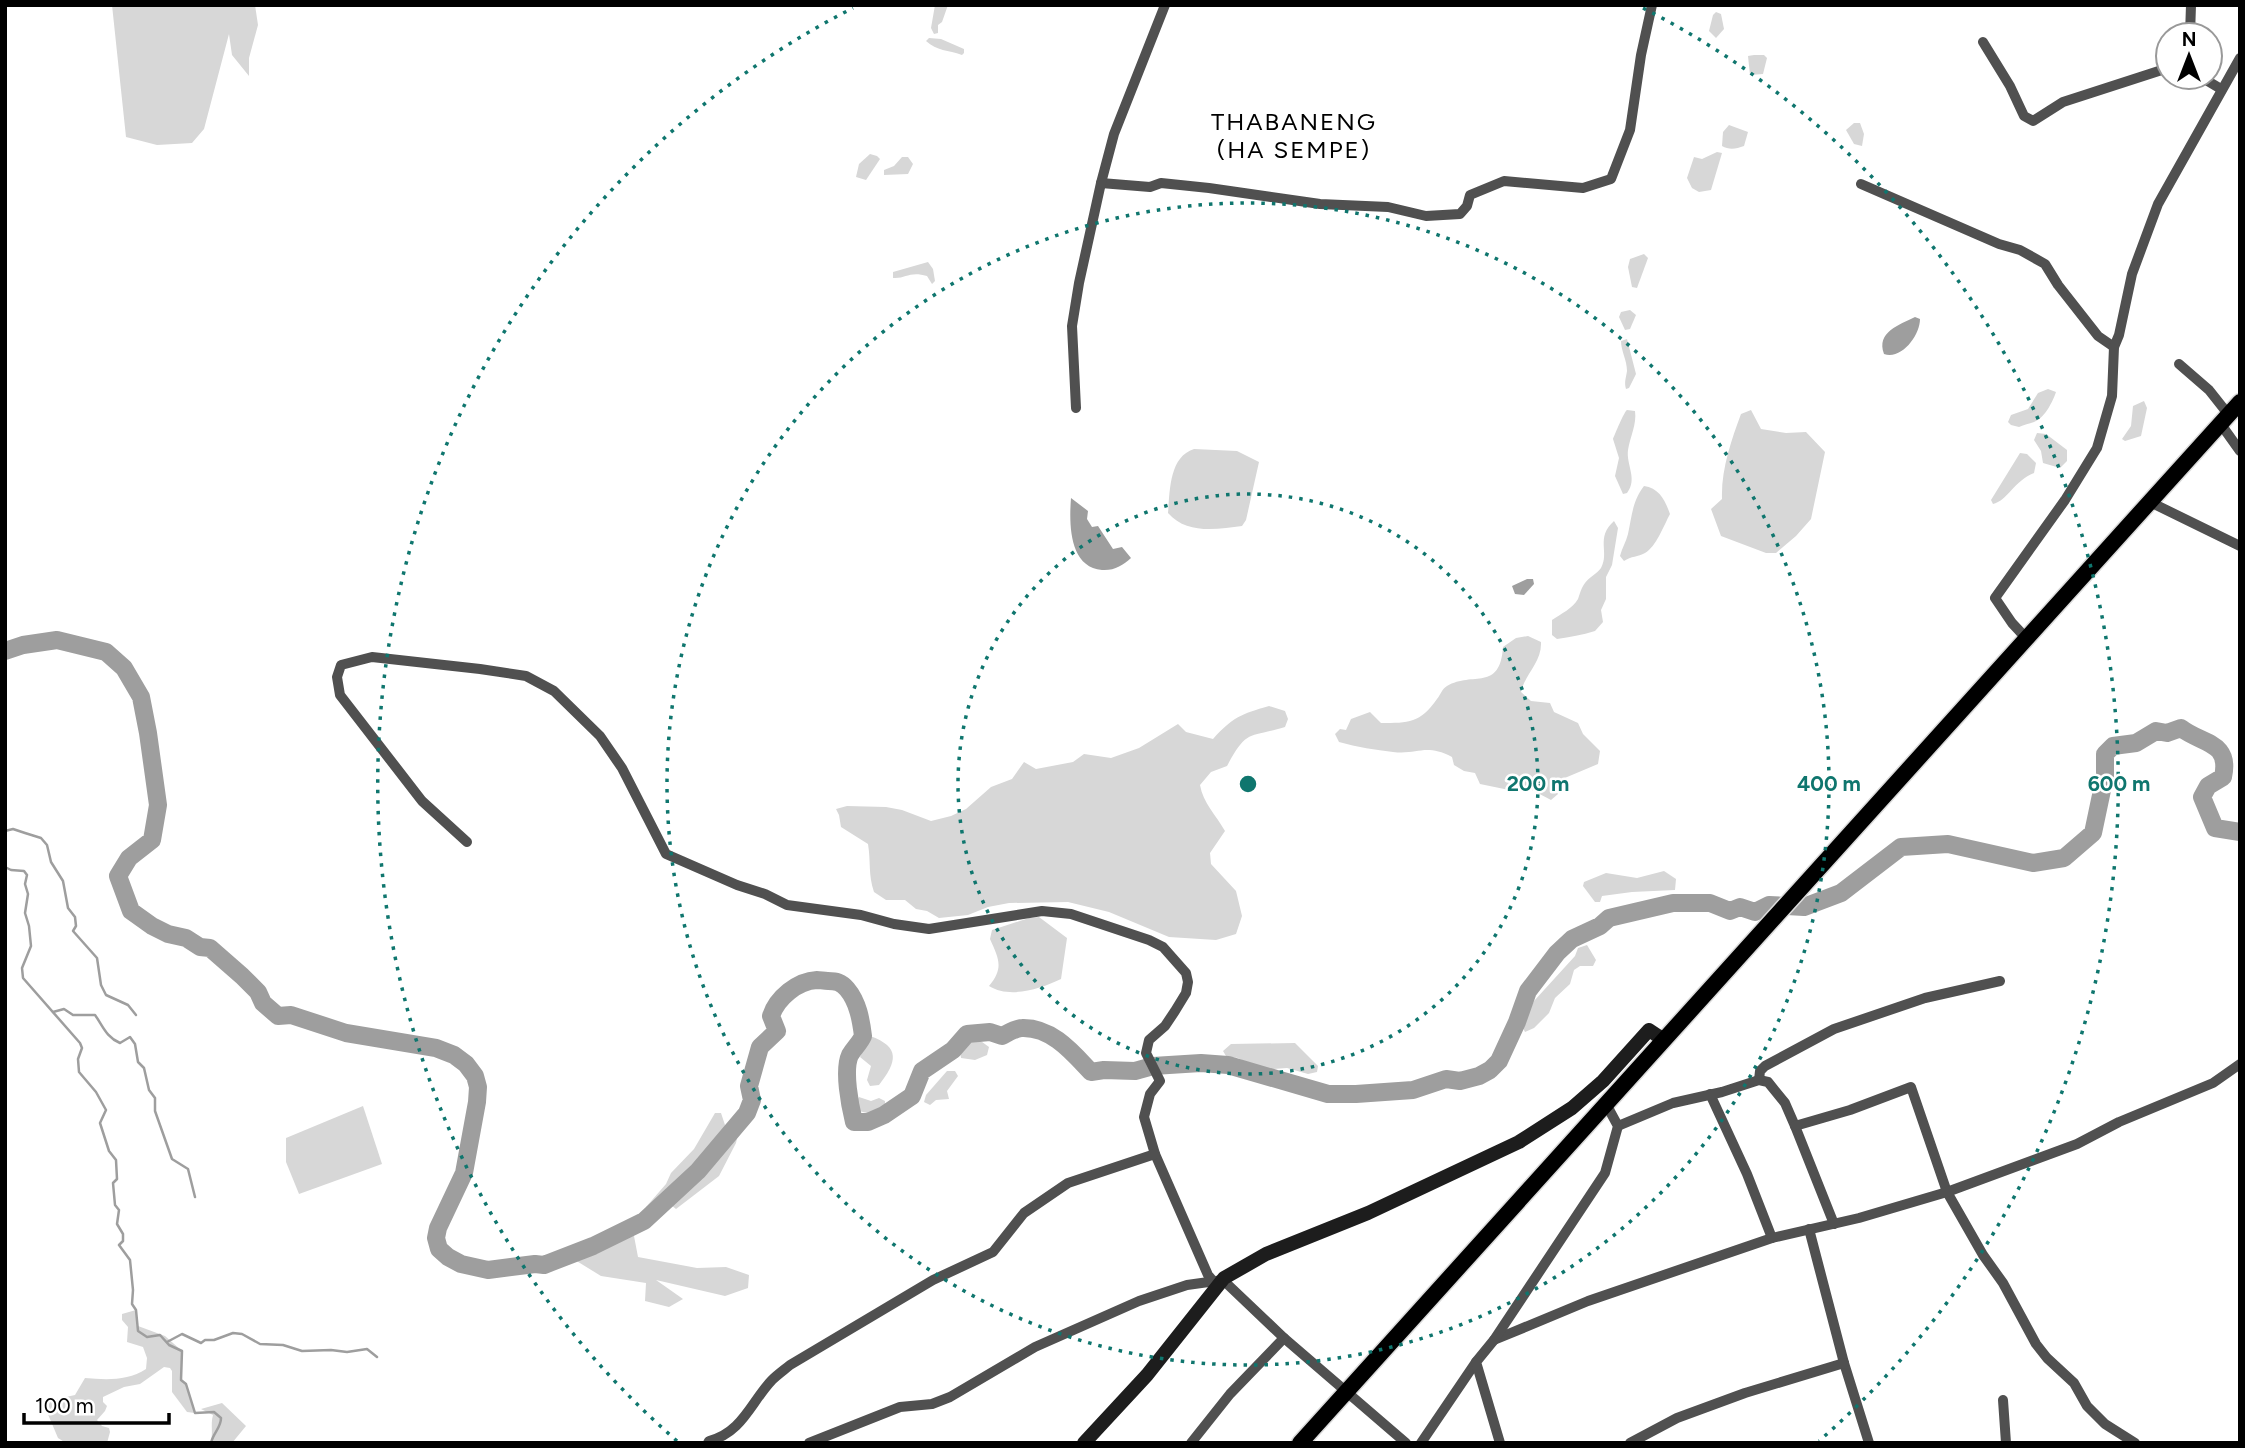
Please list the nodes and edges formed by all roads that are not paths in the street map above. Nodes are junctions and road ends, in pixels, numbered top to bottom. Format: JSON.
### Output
{"nodes":[{"id":1,"x":1166,"y":5,"type":"edge"},
{"id":2,"x":1652,"y":5,"type":"edge"},
{"id":3,"x":1983,"y":42,"type":"dead end"},
{"id":4,"x":2240,"y":58,"type":"edge"},
{"id":5,"x":2154,"y":73,"type":"edge"},
{"id":6,"x":2224,"y":84,"type":"edge"},
{"id":7,"x":2220,"y":91,"type":"edge"},
{"id":8,"x":1101,"y":183,"type":"junction"},
{"id":9,"x":1861,"y":184,"type":"dead end"},
{"id":10,"x":2114,"y":347,"type":"junction"},
{"id":11,"x":2179,"y":364,"type":"dead end"},
{"id":12,"x":2240,"y":402,"type":"edge"},
{"id":13,"x":1076,"y":408,"type":"dead end"},
{"id":14,"x":2224,"y":419,"type":"junction"},
{"id":15,"x":2240,"y":451,"type":"edge"},
{"id":16,"x":2150,"y":502,"type":"junction"},
{"id":17,"x":2240,"y":546,"type":"edge"},
{"id":18,"x":2026,"y":638,"type":"junction"},
{"id":19,"x":467,"y":842,"type":"dead end"},
{"id":20,"x":2000,"y":981,"type":"dead end"},
{"id":21,"x":1664,"y":1040,"type":"junction"},
{"id":22,"x":2240,"y":1065,"type":"edge"},
{"id":23,"x":1759,"y":1080,"type":"junction"},
{"id":24,"x":1710,"y":1094,"type":"junction"},
{"id":25,"x":1606,"y":1104,"type":"junction"},
{"id":26,"x":1618,"y":1126,"type":"junction"},
{"id":27,"x":1795,"y":1126,"type":"junction"},
{"id":28,"x":1156,"y":1154,"type":"junction"},
{"id":29,"x":1947,"y":1192,"type":"junction"},
{"id":30,"x":1834,"y":1224,"type":"junction"},
{"id":31,"x":1809,"y":1229,"type":"junction"},
{"id":32,"x":1772,"y":1238,"type":"junction"},
{"id":33,"x":1218,"y":1281,"type":"junction"},
{"id":34,"x":1284,"y":1338,"type":"junction"},
{"id":35,"x":1494,"y":1340,"type":"junction"},
{"id":36,"x":1476,"y":1362,"type":"junction"},
{"id":37,"x":1844,"y":1363,"type":"junction"},
{"id":38,"x":1346,"y":1391,"type":"junction"},
{"id":39,"x":2003,"y":1400,"type":"dead end"},
{"id":40,"x":708,"y":1443,"type":"edge"},
{"id":41,"x":809,"y":1443,"type":"edge"},
{"id":42,"x":1084,"y":1443,"type":"edge"},
{"id":43,"x":1191,"y":1443,"type":"edge"},
{"id":44,"x":1300,"y":1443,"type":"edge"},
{"id":45,"x":1406,"y":1443,"type":"edge"},
{"id":46,"x":1421,"y":1443,"type":"edge"},
{"id":47,"x":1500,"y":1443,"type":"edge"},
{"id":48,"x":1630,"y":1443,"type":"edge"},
{"id":49,"x":1869,"y":1443,"type":"edge"},
{"id":50,"x":2006,"y":1443,"type":"edge"},
{"id":51,"x":2135,"y":1443,"type":"edge"}],
"edges":[{"from":1,"to":8,"type":"street"},
{"from":2,"to":8,"type":"street"},
{"from":3,"to":5,"type":"street"},
{"from":4,"to":6,"type":"street"},
{"from":7,"to":10,"type":"street"},
{"from":8,"to":13,"type":"street"},
{"from":9,"to":10,"type":"street"},
{"from":10,"to":18,"type":"street"},
{"from":11,"to":14,"type":"street"},
{"from":12,"to":14,"type":"main road"},
{"from":14,"to":15,"type":"street"},
{"from":14,"to":16,"type":"main road"},
{"from":16,"to":17,"type":"street"},
{"from":16,"to":18,"type":"main road"},
{"from":18,"to":21,"type":"main road"},
{"from":19,"to":28,"type":"street"},
{"from":20,"to":23,"type":"street"},
{"from":21,"to":25,"type":"main road"},
{"from":21,"to":33,"type":"street"},
{"from":22,"to":29,"type":"street"},
{"from":23,"to":24,"type":"street"},
{"from":23,"to":27,"type":"street"},
{"from":24,"to":26,"type":"street"},
{"from":24,"to":32,"type":"street"},
{"from":25,"to":26,"type":"street"},
{"from":25,"to":38,"type":"main road"},
{"from":26,"to":35,"type":"street"},
{"from":27,"to":29,"type":"street"},
{"from":27,"to":30,"type":"street"},
{"from":28,"to":33,"type":"street"},
{"from":28,"to":40,"type":"street"},
{"from":29,"to":30,"type":"street"},
{"from":29,"to":51,"type":"street"},
{"from":30,"to":31,"type":"street"},
{"from":31,"to":32,"type":"street"},
{"from":31,"to":37,"type":"street"},
{"from":32,"to":35,"type":"street"},
{"from":33,"to":34,"type":"street"},
{"from":33,"to":41,"type":"street"},
{"from":33,"to":42,"type":"street"},
{"from":34,"to":38,"type":"street"},
{"from":34,"to":43,"type":"street"},
{"from":35,"to":36,"type":"street"},
{"from":36,"to":46,"type":"street"},
{"from":36,"to":47,"type":"street"},
{"from":37,"to":48,"type":"street"},
{"from":37,"to":49,"type":"street"},
{"from":38,"to":44,"type":"main road"},
{"from":38,"to":45,"type":"street"},
{"from":39,"to":50,"type":"street"}]}
